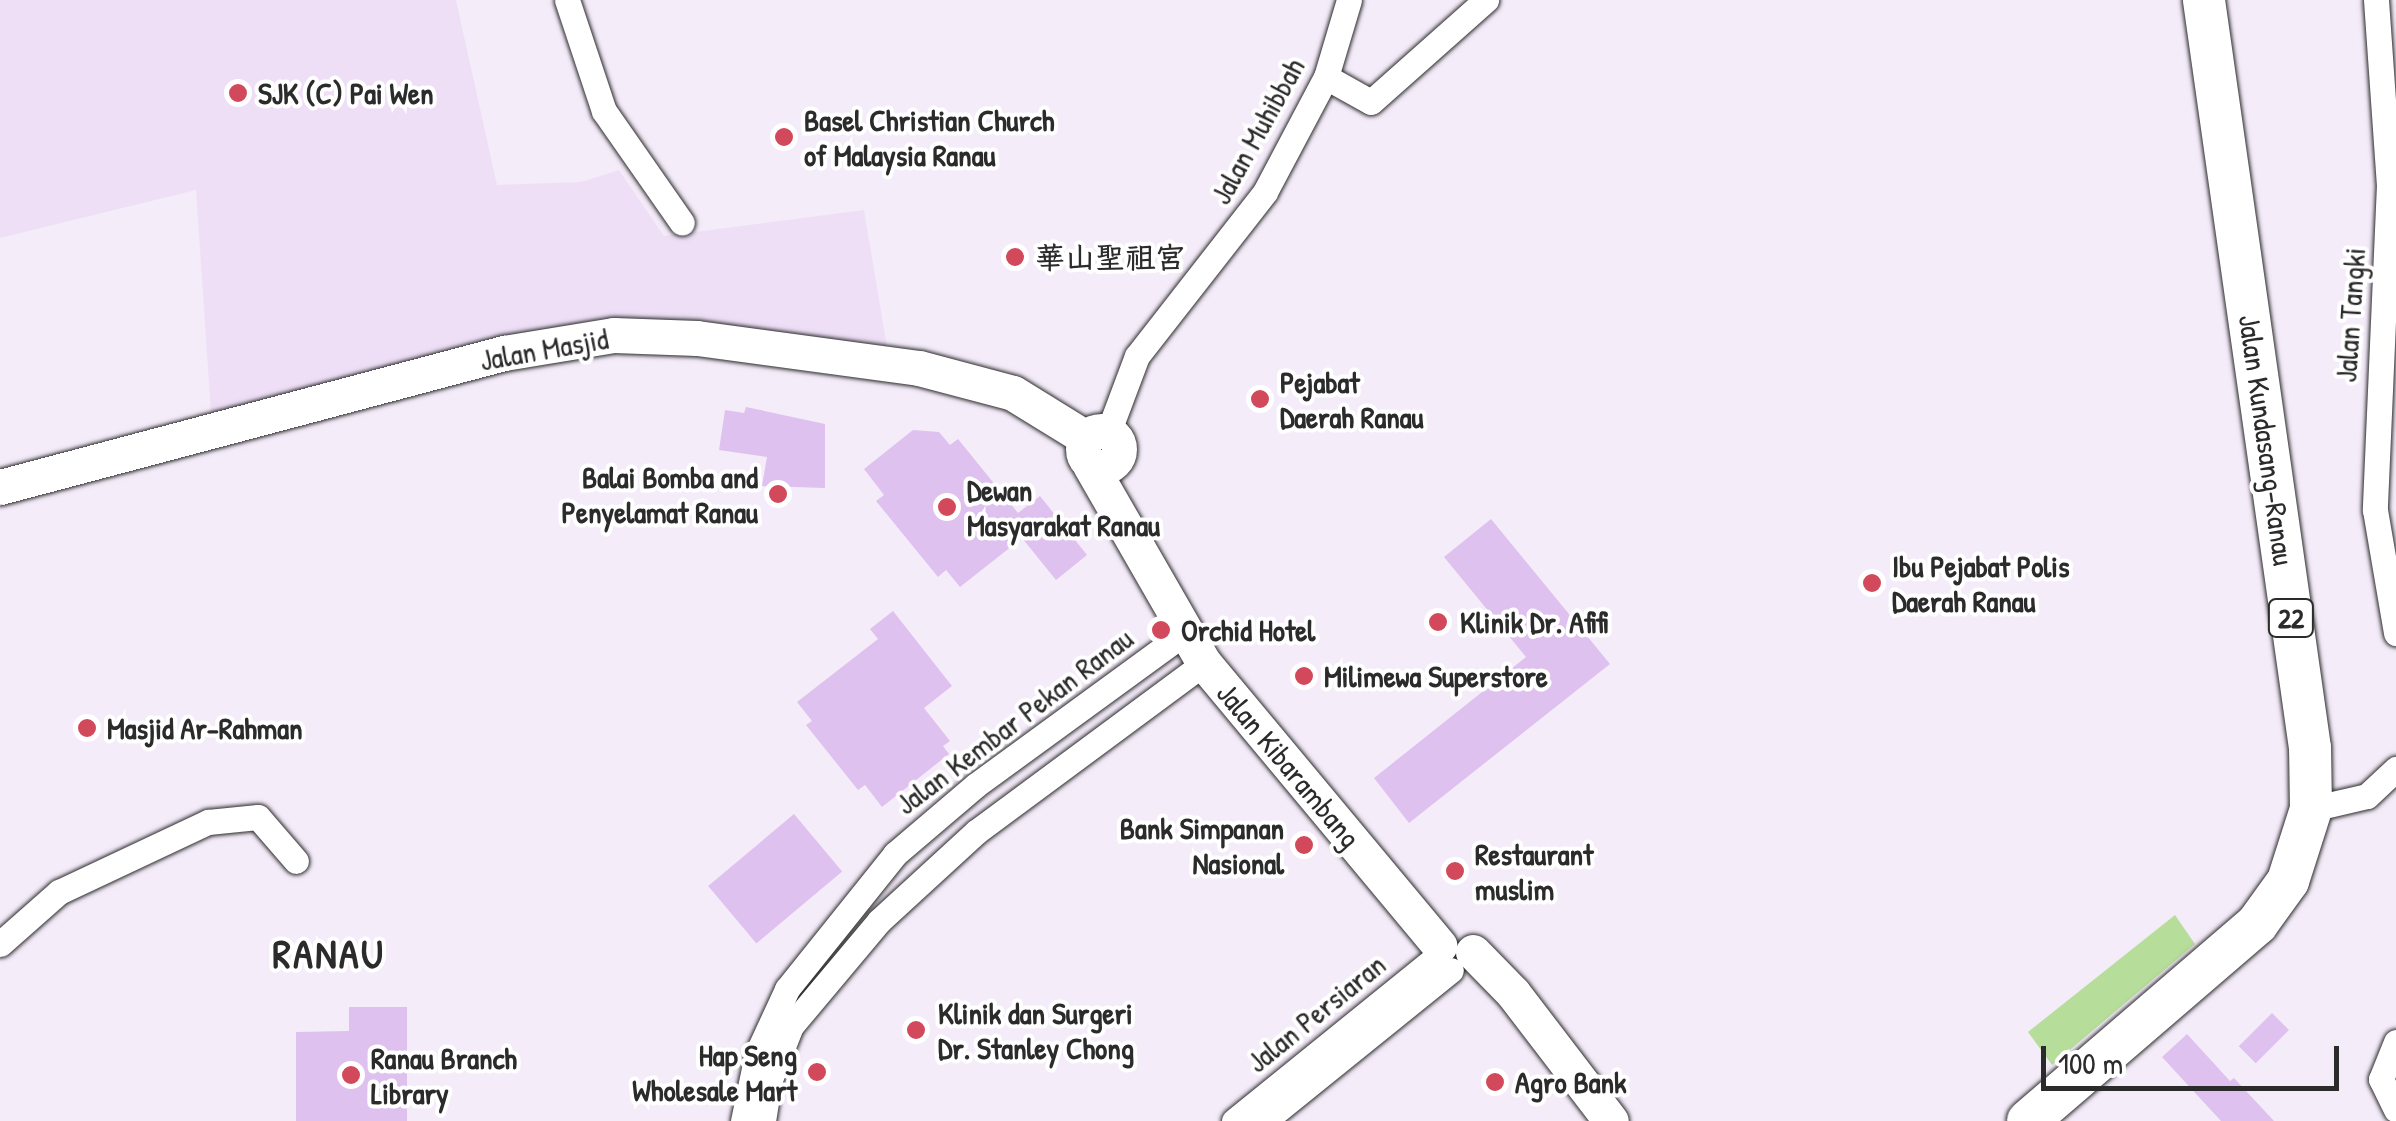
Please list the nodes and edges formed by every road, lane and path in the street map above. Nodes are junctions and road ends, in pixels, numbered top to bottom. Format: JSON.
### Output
{"nodes":[{"id":1,"x":567,"y":0,"type":"edge"},
{"id":2,"x":1349,"y":0,"type":"edge"},
{"id":3,"x":1486,"y":0,"type":"edge"},
{"id":4,"x":2204,"y":0,"type":"edge"},
{"id":5,"x":2376,"y":0,"type":"edge"},
{"id":6,"x":1326,"y":77,"type":"junction"},
{"id":7,"x":682,"y":224,"type":"dead end"},
{"id":8,"x":1099,"y":450,"type":"junction"},
{"id":9,"x":0,"y":487,"type":"edge"},
{"id":10,"x":2396,"y":633,"type":"edge"},
{"id":11,"x":1184,"y":634,"type":"junction"},
{"id":12,"x":1204,"y":663,"type":"junction"},
{"id":13,"x":1097,"y":701,"type":"junction"},
{"id":14,"x":1116,"y":726,"type":"junction"},
{"id":15,"x":2396,"y":769,"type":"edge"},
{"id":16,"x":2310,"y":809,"type":"junction"},
{"id":17,"x":296,"y":861,"type":"dead end"},
{"id":18,"x":0,"y":944,"type":"edge"},
{"id":19,"x":1452,"y":959,"type":"junction"},
{"id":20,"x":2396,"y":1042,"type":"edge"},
{"id":21,"x":2396,"y":1110,"type":"edge"},
{"id":22,"x":1260,"y":1115,"type":"edge"},
{"id":23,"x":743,"y":1121,"type":"edge"},
{"id":24,"x":763,"y":1121,"type":"edge"},
{"id":25,"x":1592,"y":1121,"type":"edge"},
{"id":26,"x":1611,"y":1121,"type":"edge"},
{"id":27,"x":2028,"y":1121,"type":"edge"}],
"edges":[{"from":1,"to":7,"type":"street"},
{"from":2,"to":6,"type":"street","name":"Jalan Muhibbah"},
{"from":3,"to":6,"type":"street"},
{"from":4,"to":16,"type":"highway","name":"Jalan Kundasang-Ranau","number":"22"},
{"from":5,"to":10,"type":"street","name":"Jalan Tangki"},
{"from":6,"to":8,"type":"street","name":"Jalan Muhibbah"},
{"from":8,"to":9,"type":"street","name":"Jalan Masjid"},
{"from":8,"to":11,"type":"street","name":"Jalan Kibarambang"},
{"from":11,"to":12,"type":"street","name":"Jalan Kibarambang"},
{"from":11,"to":13,"type":"street","name":"Jalan Kembar Pekan Ranau"},
{"from":12,"to":14,"type":"street"},
{"from":12,"to":19,"type":"street","name":"Jalan Kibarambang"},
{"from":13,"to":14,"type":"street"},
{"from":13,"to":23,"type":"street","name":"Jalan Kembar Pekan Ranau"},
{"from":14,"to":24,"type":"street"},
{"from":15,"to":16,"type":"street"},
{"from":16,"to":27,"type":"highway","name":"Jalan Kundasang-Ranau","number":"22"},
{"from":17,"to":18,"type":"street"},
{"from":19,"to":22,"type":"street","name":"Jalan Persiaran"},
{"from":19,"to":25,"type":"street","name":"Jalan Kibarambang"},
{"from":19,"to":26,"type":"street","name":"Jalan Kibarambang"},
{"from":20,"to":21,"type":"street"}]}
